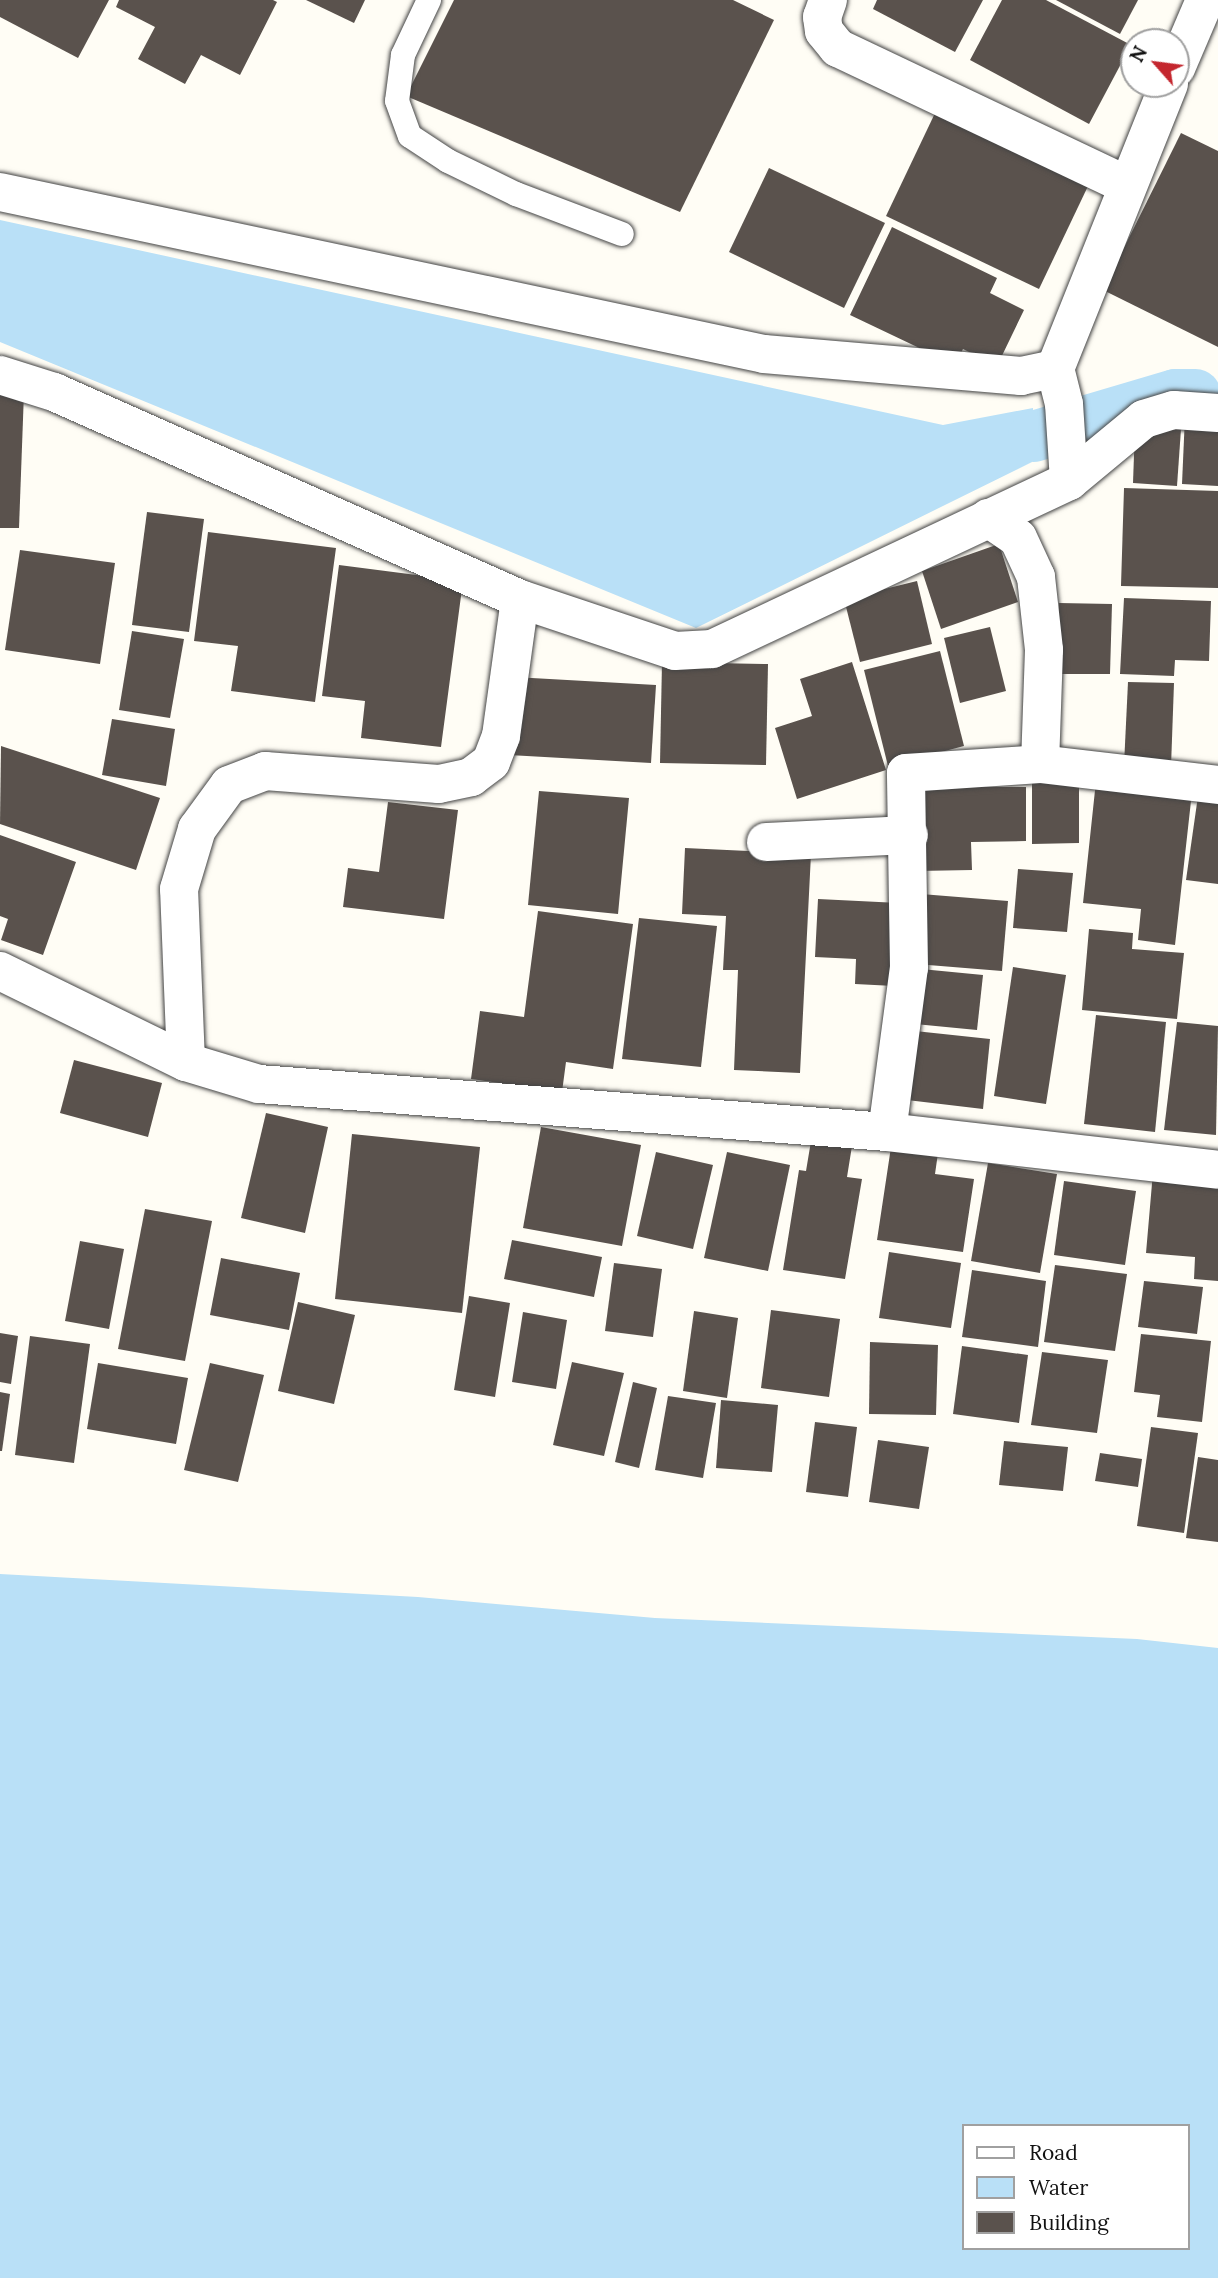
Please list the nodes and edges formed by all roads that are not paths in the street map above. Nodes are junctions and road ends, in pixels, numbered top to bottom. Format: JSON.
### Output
{"nodes":[{"id":1,"x":429,"y":0,"type":"edge"},
{"id":2,"x":828,"y":0,"type":"edge"},
{"id":3,"x":1205,"y":0,"type":"edge"},
{"id":4,"x":1211,"y":0,"type":"edge"},
{"id":5,"x":1218,"y":3,"type":"edge"},
{"id":6,"x":1190,"y":35,"type":"edge"},
{"id":7,"x":1163,"y":98,"type":"edge"},
{"id":8,"x":1127,"y":185,"type":"junction"},
{"id":9,"x":0,"y":192,"type":"edge"},
{"id":10,"x":622,"y":234,"type":"dead end"},
{"id":11,"x":0,"y":375,"type":"edge"},
{"id":12,"x":1060,"y":387,"type":"junction"},
{"id":13,"x":1218,"y":413,"type":"edge"},
{"id":14,"x":1069,"y":474,"type":"junction"},
{"id":15,"x":988,"y":518,"type":"junction"},
{"id":16,"x":520,"y":599,"type":"junction"},
{"id":17,"x":1040,"y":764,"type":"junction"},
{"id":18,"x":1218,"y":785,"type":"edge"},
{"id":19,"x":909,"y":835,"type":"junction"},
{"id":20,"x":766,"y":842,"type":"dead end"},
{"id":21,"x":0,"y":971,"type":"edge"},
{"id":22,"x":186,"y":1062,"type":"junction"},
{"id":23,"x":887,"y":1132,"type":"junction"},
{"id":24,"x":1218,"y":1170,"type":"edge"}],
"edges":[{"from":1,"to":10,"type":"lane"},
{"from":2,"to":8,"type":"street"},
{"from":3,"to":6,"type":"street"},
{"from":4,"to":5,"type":"street"},
{"from":7,"to":8,"type":"street"},
{"from":8,"to":12,"type":"street"},
{"from":9,"to":12,"type":"street"},
{"from":11,"to":16,"type":"street"},
{"from":12,"to":14,"type":"street"},
{"from":13,"to":14,"type":"street"},
{"from":14,"to":15,"type":"street"},
{"from":15,"to":16,"type":"street"},
{"from":15,"to":17,"type":"street"},
{"from":16,"to":22,"type":"street"},
{"from":17,"to":18,"type":"street"},
{"from":17,"to":19,"type":"street"},
{"from":19,"to":20,"type":"street"},
{"from":19,"to":23,"type":"street"},
{"from":21,"to":22,"type":"street"},
{"from":22,"to":23,"type":"street"},
{"from":23,"to":24,"type":"street"}]}
